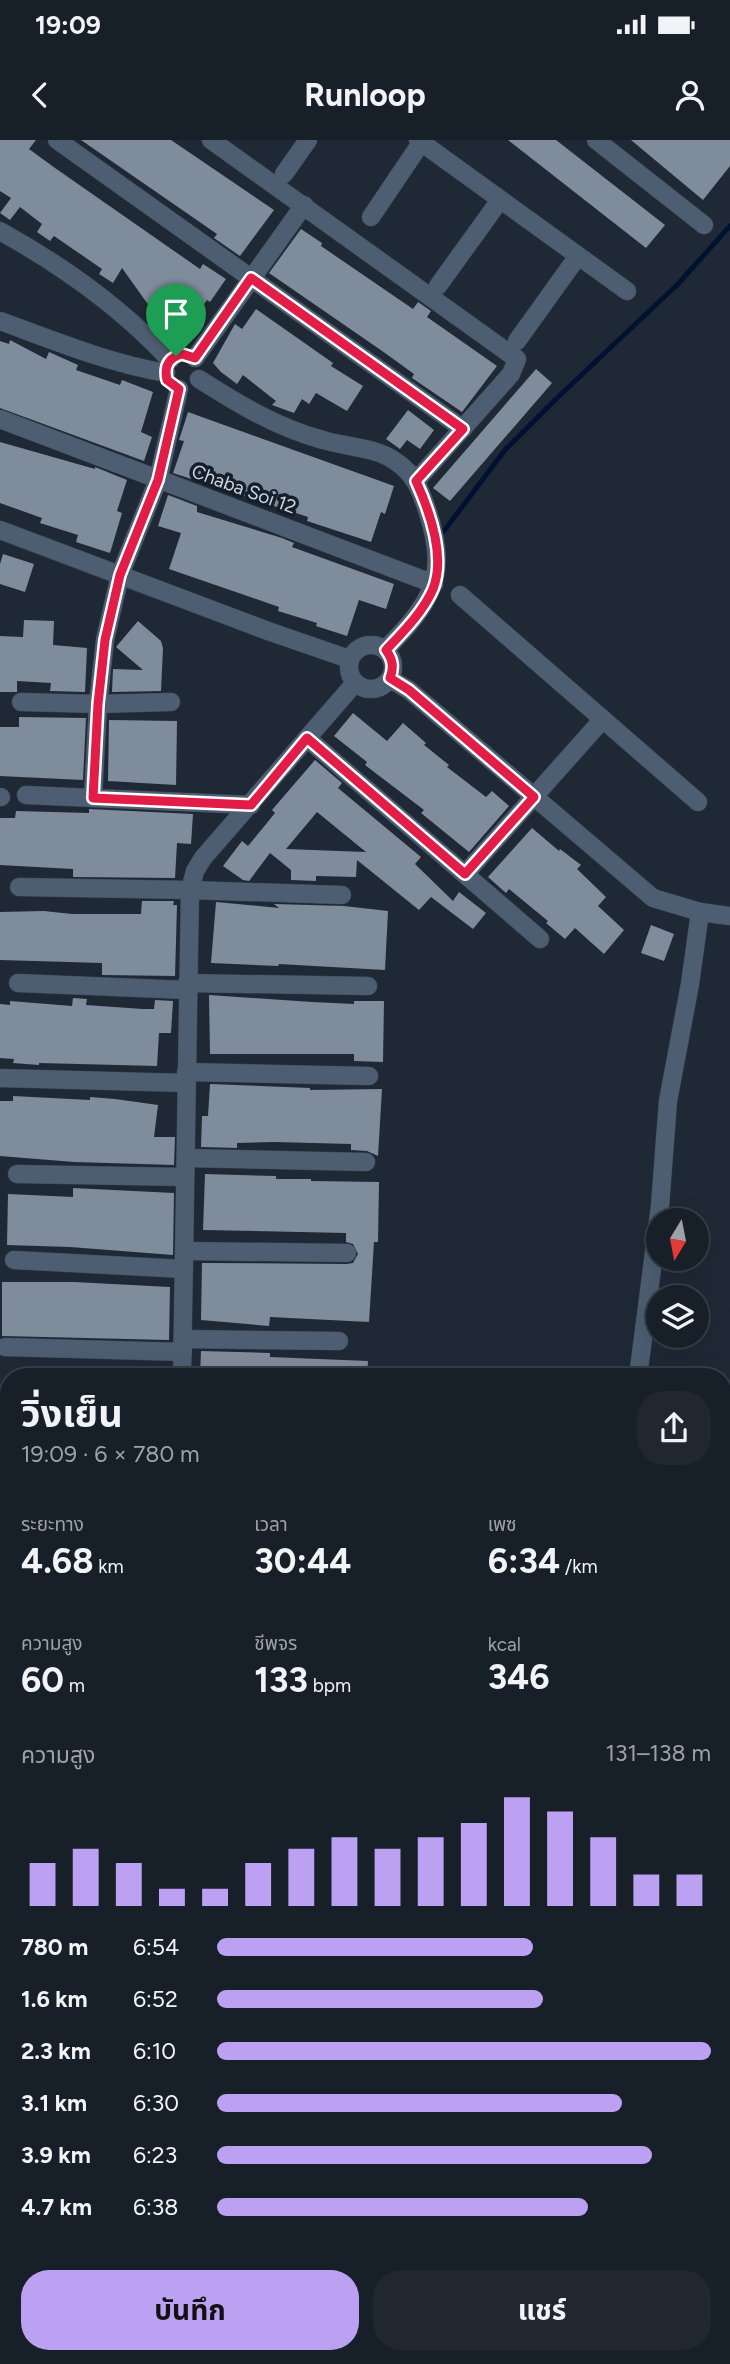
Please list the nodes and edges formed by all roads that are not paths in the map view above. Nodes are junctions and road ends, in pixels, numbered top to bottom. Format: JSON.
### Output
{"nodes":[{"id":1,"x":57,"y":140,"type":"edge"},
{"id":2,"x":211,"y":140,"type":"edge"},
{"id":3,"x":308,"y":140,"type":"edge"},
{"id":4,"x":596,"y":140,"type":"edge"},
{"id":5,"x":419,"y":141,"type":"edge"},
{"id":6,"x":284,"y":174,"type":"dead end"},
{"id":7,"x":500,"y":200,"type":"junction"},
{"id":8,"x":304,"y":205,"type":"junction"},
{"id":9,"x":371,"y":217,"type":"dead end"},
{"id":10,"x":704,"y":225,"type":"dead end"},
{"id":11,"x":0,"y":231,"type":"edge"},
{"id":12,"x":578,"y":256,"type":"junction"},
{"id":13,"x":251,"y":278,"type":"junction"},
{"id":14,"x":438,"y":286,"type":"dead end"},
{"id":15,"x":627,"y":292,"type":"dead end"},
{"id":16,"x":0,"y":321,"type":"edge"},
{"id":17,"x":517,"y":341,"type":"dead end"},
{"id":18,"x":195,"y":358,"type":"junction"},
{"id":19,"x":168,"y":366,"type":"junction"},
{"id":20,"x":199,"y":379,"type":"junction"},
{"id":21,"x":179,"y":389,"type":"junction"},
{"id":22,"x":0,"y":419,"type":"edge"},
{"id":23,"x":463,"y":429,"type":"junction"},
{"id":24,"x":158,"y":480,"type":"junction"},
{"id":25,"x":416,"y":481,"type":"junction"},
{"id":26,"x":0,"y":530,"type":"edge"},
{"id":27,"x":120,"y":575,"type":"junction"},
{"id":28,"x":434,"y":584,"type":"junction"},
{"id":29,"x":460,"y":595,"type":"dead end"},
{"id":30,"x":386,"y":650,"type":"junction"},
{"id":31,"x":349,"y":659,"type":"junction"},
{"id":32,"x":390,"y":678,"type":"junction"},
{"id":33,"x":355,"y":683,"type":"junction"},
{"id":34,"x":21,"y":702,"type":"dead end"},
{"id":35,"x":171,"y":702,"type":"dead end"},
{"id":36,"x":98,"y":704,"type":"junction"},
{"id":37,"x":603,"y":719,"type":"junction"},
{"id":38,"x":307,"y":738,"type":"junction"},
{"id":39,"x":26,"y":795,"type":"dead end"},
{"id":40,"x":534,"y":797,"type":"junction"},
{"id":41,"x":93,"y":798,"type":"junction"},
{"id":42,"x":698,"y":802,"type":"dead end"},
{"id":43,"x":251,"y":805,"type":"junction"},
{"id":44,"x":465,"y":874,"type":"junction"},
{"id":45,"x":19,"y":887,"type":"dead end"},
{"id":46,"x":190,"y":890,"type":"junction"},
{"id":47,"x":342,"y":895,"type":"dead end"},
{"id":48,"x":700,"y":912,"type":"junction"},
{"id":49,"x":730,"y":916,"type":"edge"},
{"id":50,"x":540,"y":939,"type":"dead end"},
{"id":51,"x":18,"y":982,"type":"dead end"},
{"id":52,"x":368,"y":986,"type":"dead end"},
{"id":53,"x":187,"y":987,"type":"junction"},
{"id":54,"x":369,"y":1076,"type":"dead end"},
{"id":55,"x":186,"y":1077,"type":"junction"},
{"id":56,"x":0,"y":1078,"type":"edge"},
{"id":57,"x":186,"y":1158,"type":"junction"},
{"id":58,"x":366,"y":1162,"type":"dead end"},
{"id":59,"x":17,"y":1174,"type":"dead end"},
{"id":60,"x":185,"y":1177,"type":"junction"},
{"id":61,"x":184,"y":1251,"type":"junction"},
{"id":62,"x":347,"y":1254,"type":"dead end"},
{"id":63,"x":14,"y":1260,"type":"dead end"},
{"id":64,"x":184,"y":1269,"type":"junction"},
{"id":65,"x":339,"y":1341,"type":"dead end"},
{"id":66,"x":183,"y":1346,"type":"junction"},
{"id":67,"x":5,"y":1347,"type":"dead end"},
{"id":68,"x":182,"y":1368,"type":"edge"},
{"id":69,"x":639,"y":1368,"type":"edge"}],
"edges":[{"from":1,"to":13,"type":"street"},
{"from":2,"to":8,"type":"street"},
{"from":3,"to":6,"type":"street"},
{"from":4,"to":10,"type":"street"},
{"from":5,"to":7,"type":"street"},
{"from":5,"to":9,"type":"street"},
{"from":7,"to":12,"type":"street"},
{"from":7,"to":14,"type":"street"},
{"from":8,"to":13,"type":"street"},
{"from":8,"to":23,"type":"street"},
{"from":11,"to":19,"type":"street"},
{"from":12,"to":15,"type":"street"},
{"from":12,"to":17,"type":"street"},
{"from":13,"to":18,"type":"street"},
{"from":13,"to":23,"type":"street"},
{"from":16,"to":19,"type":"street"},
{"from":18,"to":19,"type":"street"},
{"from":18,"to":20,"type":"street"},
{"from":19,"to":21,"type":"street"},
{"from":20,"to":21,"type":"street"},
{"from":20,"to":25,"type":"street"},
{"from":21,"to":24,"type":"street"},
{"from":22,"to":24,"type":"street","name":"Chaba Soi 12"},
{"from":23,"to":25,"type":"street"},
{"from":24,"to":27,"type":"street"},
{"from":24,"to":28,"type":"street","name":"Chaba Soi 12"},
{"from":25,"to":28,"type":"street"},
{"from":26,"to":27,"type":"street"},
{"from":27,"to":31,"type":"street"},
{"from":27,"to":36,"type":"street"},
{"from":28,"to":30,"type":"street"},
{"from":29,"to":37,"type":"street"},
{"from":30,"to":31,"type":"street"},
{"from":30,"to":32,"type":"street"},
{"from":31,"to":33,"type":"street"},
{"from":32,"to":33,"type":"street"},
{"from":32,"to":40,"type":"street"},
{"from":33,"to":38,"type":"street"},
{"from":34,"to":36,"type":"street"},
{"from":35,"to":36,"type":"street"},
{"from":36,"to":41,"type":"street"},
{"from":37,"to":40,"type":"street"},
{"from":37,"to":42,"type":"street"},
{"from":38,"to":43,"type":"street"},
{"from":38,"to":44,"type":"street"},
{"from":39,"to":41,"type":"street"},
{"from":40,"to":44,"type":"street"},
{"from":40,"to":48,"type":"street"},
{"from":41,"to":43,"type":"street"},
{"from":43,"to":46,"type":"street"},
{"from":44,"to":50,"type":"street"},
{"from":45,"to":46,"type":"street"},
{"from":46,"to":47,"type":"street"},
{"from":46,"to":53,"type":"street"},
{"from":48,"to":49,"type":"street"},
{"from":48,"to":69,"type":"street"},
{"from":51,"to":53,"type":"street"},
{"from":52,"to":53,"type":"street"},
{"from":53,"to":55,"type":"street"},
{"from":54,"to":55,"type":"street"},
{"from":55,"to":56,"type":"street"},
{"from":55,"to":57,"type":"street"},
{"from":57,"to":58,"type":"street"},
{"from":57,"to":60,"type":"street"},
{"from":59,"to":60,"type":"street"},
{"from":60,"to":61,"type":"street"},
{"from":61,"to":62,"type":"street"},
{"from":61,"to":64,"type":"street"},
{"from":63,"to":64,"type":"street"},
{"from":64,"to":66,"type":"street"},
{"from":65,"to":66,"type":"street"},
{"from":66,"to":67,"type":"street"},
{"from":66,"to":68,"type":"street"}]}
